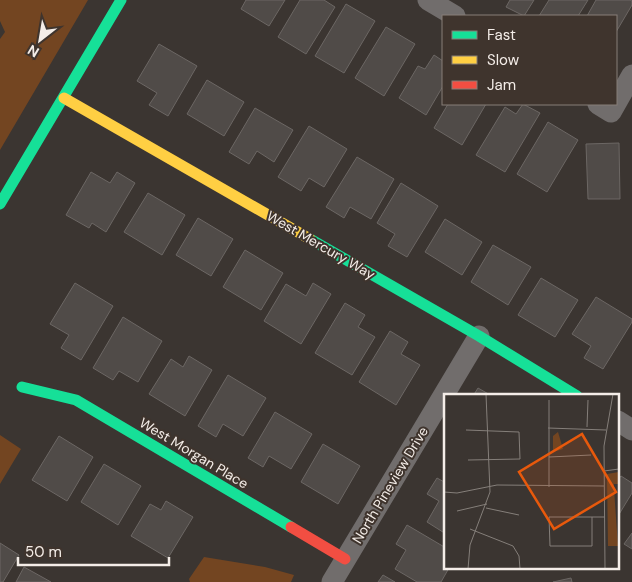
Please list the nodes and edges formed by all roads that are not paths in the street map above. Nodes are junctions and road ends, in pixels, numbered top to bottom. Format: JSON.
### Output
{"nodes":[{"id":1,"x":121,"y":0,"type":"edge"},
{"id":2,"x":428,"y":0,"type":"edge"},
{"id":3,"x":452,"y":15,"type":"edge"},
{"id":4,"x":632,"y":75,"type":"edge"},
{"id":5,"x":617,"y":93,"type":"edge"},
{"id":6,"x":64,"y":98,"type":"junction"},
{"id":7,"x":0,"y":204,"type":"edge"},
{"id":8,"x":479,"y":336,"type":"junction"},
{"id":9,"x":22,"y":387,"type":"dead end"},
{"id":10,"x":444,"y":394,"type":"edge"},
{"id":11,"x":444,"y":394,"type":"edge"},
{"id":12,"x":574,"y":394,"type":"edge"},
{"id":13,"x":620,"y":422,"type":"edge"},
{"id":14,"x":632,"y":430,"type":"edge"},
{"id":15,"x":345,"y":559,"type":"junction"},
{"id":16,"x":332,"y":582,"type":"edge"}],
"edges":[{"from":1,"to":6,"type":"street"},
{"from":2,"to":3,"type":"street"},
{"from":4,"to":5,"type":"street"},
{"from":6,"to":7,"type":"street"},
{"from":6,"to":8,"type":"street","name":"West Mercury Way"},
{"from":8,"to":10,"type":"street","name":"North Pineview Drive"},
{"from":8,"to":12,"type":"street","name":"West Mercury Way"},
{"from":9,"to":15,"type":"street","name":"West Morgan Place"},
{"from":11,"to":15,"type":"street","name":"North Pineview Drive"},
{"from":13,"to":14,"type":"street"},
{"from":15,"to":16,"type":"street","name":"North Pineview Drive"}]}
